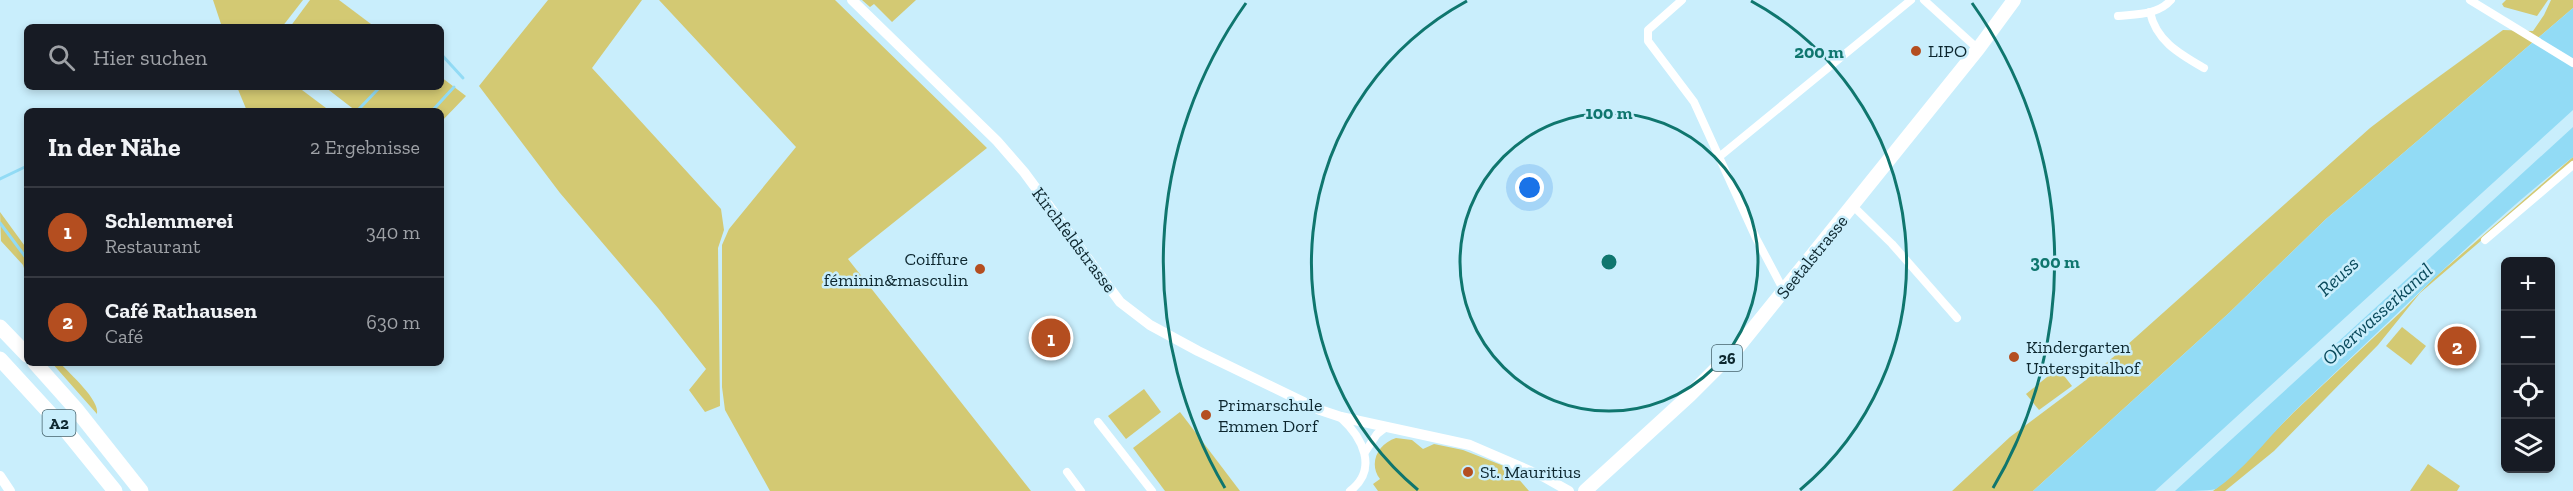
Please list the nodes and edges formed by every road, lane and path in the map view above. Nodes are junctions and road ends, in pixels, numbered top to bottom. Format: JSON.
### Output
{"nodes":[{"id":1,"x":852,"y":0,"type":"edge"},
{"id":2,"x":1682,"y":0,"type":"edge"},
{"id":3,"x":1911,"y":0,"type":"edge"},
{"id":4,"x":2014,"y":0,"type":"edge"},
{"id":5,"x":2171,"y":0,"type":"edge"},
{"id":6,"x":2470,"y":0,"type":"edge"},
{"id":7,"x":1930,"y":2,"type":"edge"},
{"id":8,"x":2150,"y":12,"type":"junction"},
{"id":9,"x":2118,"y":16,"type":"dead end"},
{"id":10,"x":1978,"y":49,"type":"junction"},
{"id":11,"x":2573,"y":63,"type":"edge"},
{"id":12,"x":2204,"y":68,"type":"dead end"},
{"id":13,"x":1719,"y":157,"type":"junction"},
{"id":14,"x":2573,"y":165,"type":"edge"},
{"id":15,"x":1853,"y":206,"type":"junction"},
{"id":16,"x":2485,"y":240,"type":"dead end"},
{"id":17,"x":1784,"y":291,"type":"junction"},
{"id":18,"x":1957,"y":318,"type":"dead end"},
{"id":19,"x":0,"y":327,"type":"edge"},
{"id":20,"x":24,"y":352,"type":"edge"},
{"id":21,"x":0,"y":358,"type":"edge"},
{"id":22,"x":38,"y":366,"type":"edge"},
{"id":23,"x":1341,"y":417,"type":"junction"},
{"id":24,"x":1098,"y":422,"type":"dead end"},
{"id":25,"x":1386,"y":427,"type":"junction"},
{"id":26,"x":1365,"y":452,"type":"junction"},
{"id":27,"x":1067,"y":472,"type":"dead end"},
{"id":28,"x":0,"y":476,"type":"edge"},
{"id":29,"x":1590,"y":490,"type":"edge"},
{"id":30,"x":10,"y":491,"type":"edge"},
{"id":31,"x":115,"y":491,"type":"edge"},
{"id":32,"x":141,"y":491,"type":"edge"},
{"id":33,"x":1081,"y":491,"type":"edge"},
{"id":34,"x":1152,"y":491,"type":"edge"},
{"id":35,"x":1350,"y":491,"type":"edge"},
{"id":36,"x":1569,"y":491,"type":"edge"}],
"edges":[{"from":1,"to":23,"type":"street","name":"Kirchfeldstrasse"},
{"from":2,"to":13,"type":"street"},
{"from":3,"to":13,"type":"street"},
{"from":4,"to":10,"type":"main road","name":"Seetalstrasse","number":"26"},
{"from":5,"to":8,"type":"street"},
{"from":6,"to":11,"type":"street"},
{"from":7,"to":10,"type":"street"},
{"from":8,"to":9,"type":"street"},
{"from":8,"to":12,"type":"street"},
{"from":10,"to":15,"type":"main road","name":"Seetalstrasse","number":"26"},
{"from":13,"to":17,"type":"street"},
{"from":14,"to":16,"type":"street"},
{"from":15,"to":17,"type":"main road","name":"Seetalstrasse","number":"26"},
{"from":15,"to":18,"type":"street"},
{"from":17,"to":29,"type":"main road","name":"Seetalstrasse","number":"26"},
{"from":19,"to":20,"type":"highway"},
{"from":21,"to":31,"type":"highway","number":"A2"},
{"from":22,"to":32,"type":"highway","number":"A2"},
{"from":23,"to":25,"type":"street","name":"Kirchfeldstrasse"},
{"from":23,"to":26,"type":"street"},
{"from":24,"to":34,"type":"street"},
{"from":25,"to":26,"type":"street"},
{"from":25,"to":36,"type":"street","name":"Kirchfeldstrasse"},
{"from":26,"to":35,"type":"street"},
{"from":27,"to":33,"type":"street"},
{"from":28,"to":30,"type":"street"}]}
